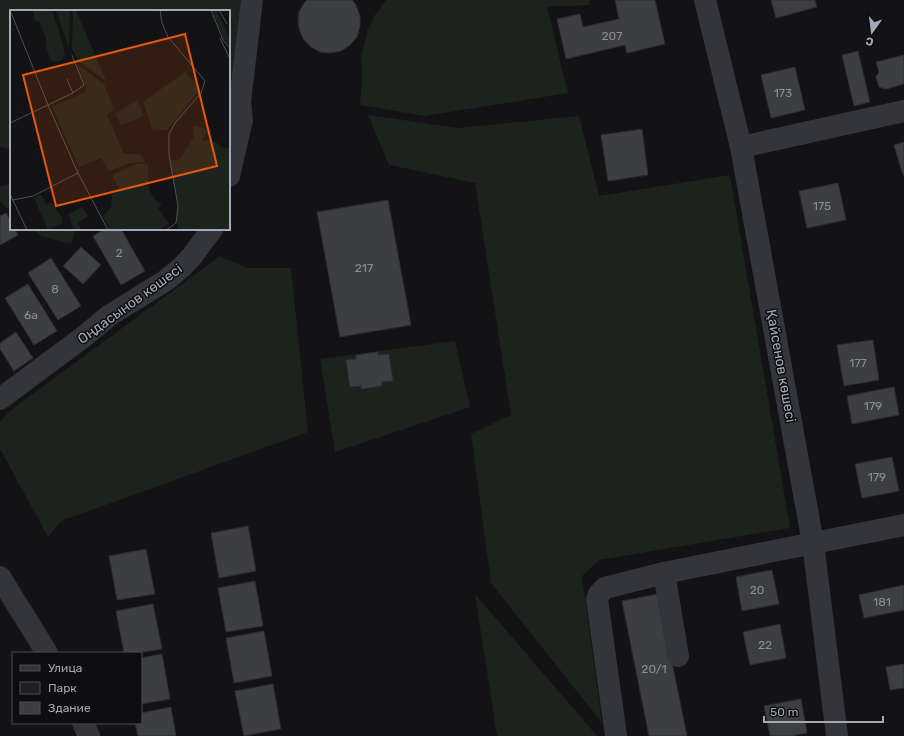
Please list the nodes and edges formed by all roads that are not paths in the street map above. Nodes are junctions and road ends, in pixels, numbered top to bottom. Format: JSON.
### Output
{"nodes":[{"id":1,"x":252,"y":0,"type":"edge"},
{"id":2,"x":705,"y":0,"type":"edge"},
{"id":3,"x":904,"y":111,"type":"edge"},
{"id":4,"x":741,"y":147,"type":"junction"},
{"id":5,"x":230,"y":172,"type":"edge"},
{"id":6,"x":211,"y":230,"type":"edge"},
{"id":7,"x":0,"y":399,"type":"edge"},
{"id":8,"x":904,"y":525,"type":"edge"},
{"id":9,"x":813,"y":543,"type":"junction"},
{"id":10,"x":664,"y":573,"type":"junction"},
{"id":11,"x":0,"y":577,"type":"edge"},
{"id":12,"x":47,"y":652,"type":"edge"},
{"id":13,"x":678,"y":656,"type":"dead end"},
{"id":14,"x":83,"y":724,"type":"edge"},
{"id":15,"x":89,"y":736,"type":"edge"},
{"id":16,"x":616,"y":736,"type":"edge"},
{"id":17,"x":837,"y":736,"type":"edge"}],
"edges":[{"from":1,"to":5,"type":"street"},
{"from":2,"to":4,"type":"street","name":"Қайсенов көшесі"},
{"from":3,"to":4,"type":"street"},
{"from":4,"to":9,"type":"street","name":"Қайсенов көшесі"},
{"from":6,"to":7,"type":"street","name":"Оңдасынов көшесі"},
{"from":8,"to":9,"type":"street"},
{"from":9,"to":10,"type":"street"},
{"from":9,"to":17,"type":"street","name":"Қайсенов көшесі"},
{"from":10,"to":13,"type":"street"},
{"from":10,"to":16,"type":"street"},
{"from":11,"to":12,"type":"street"},
{"from":14,"to":15,"type":"street"}]}
